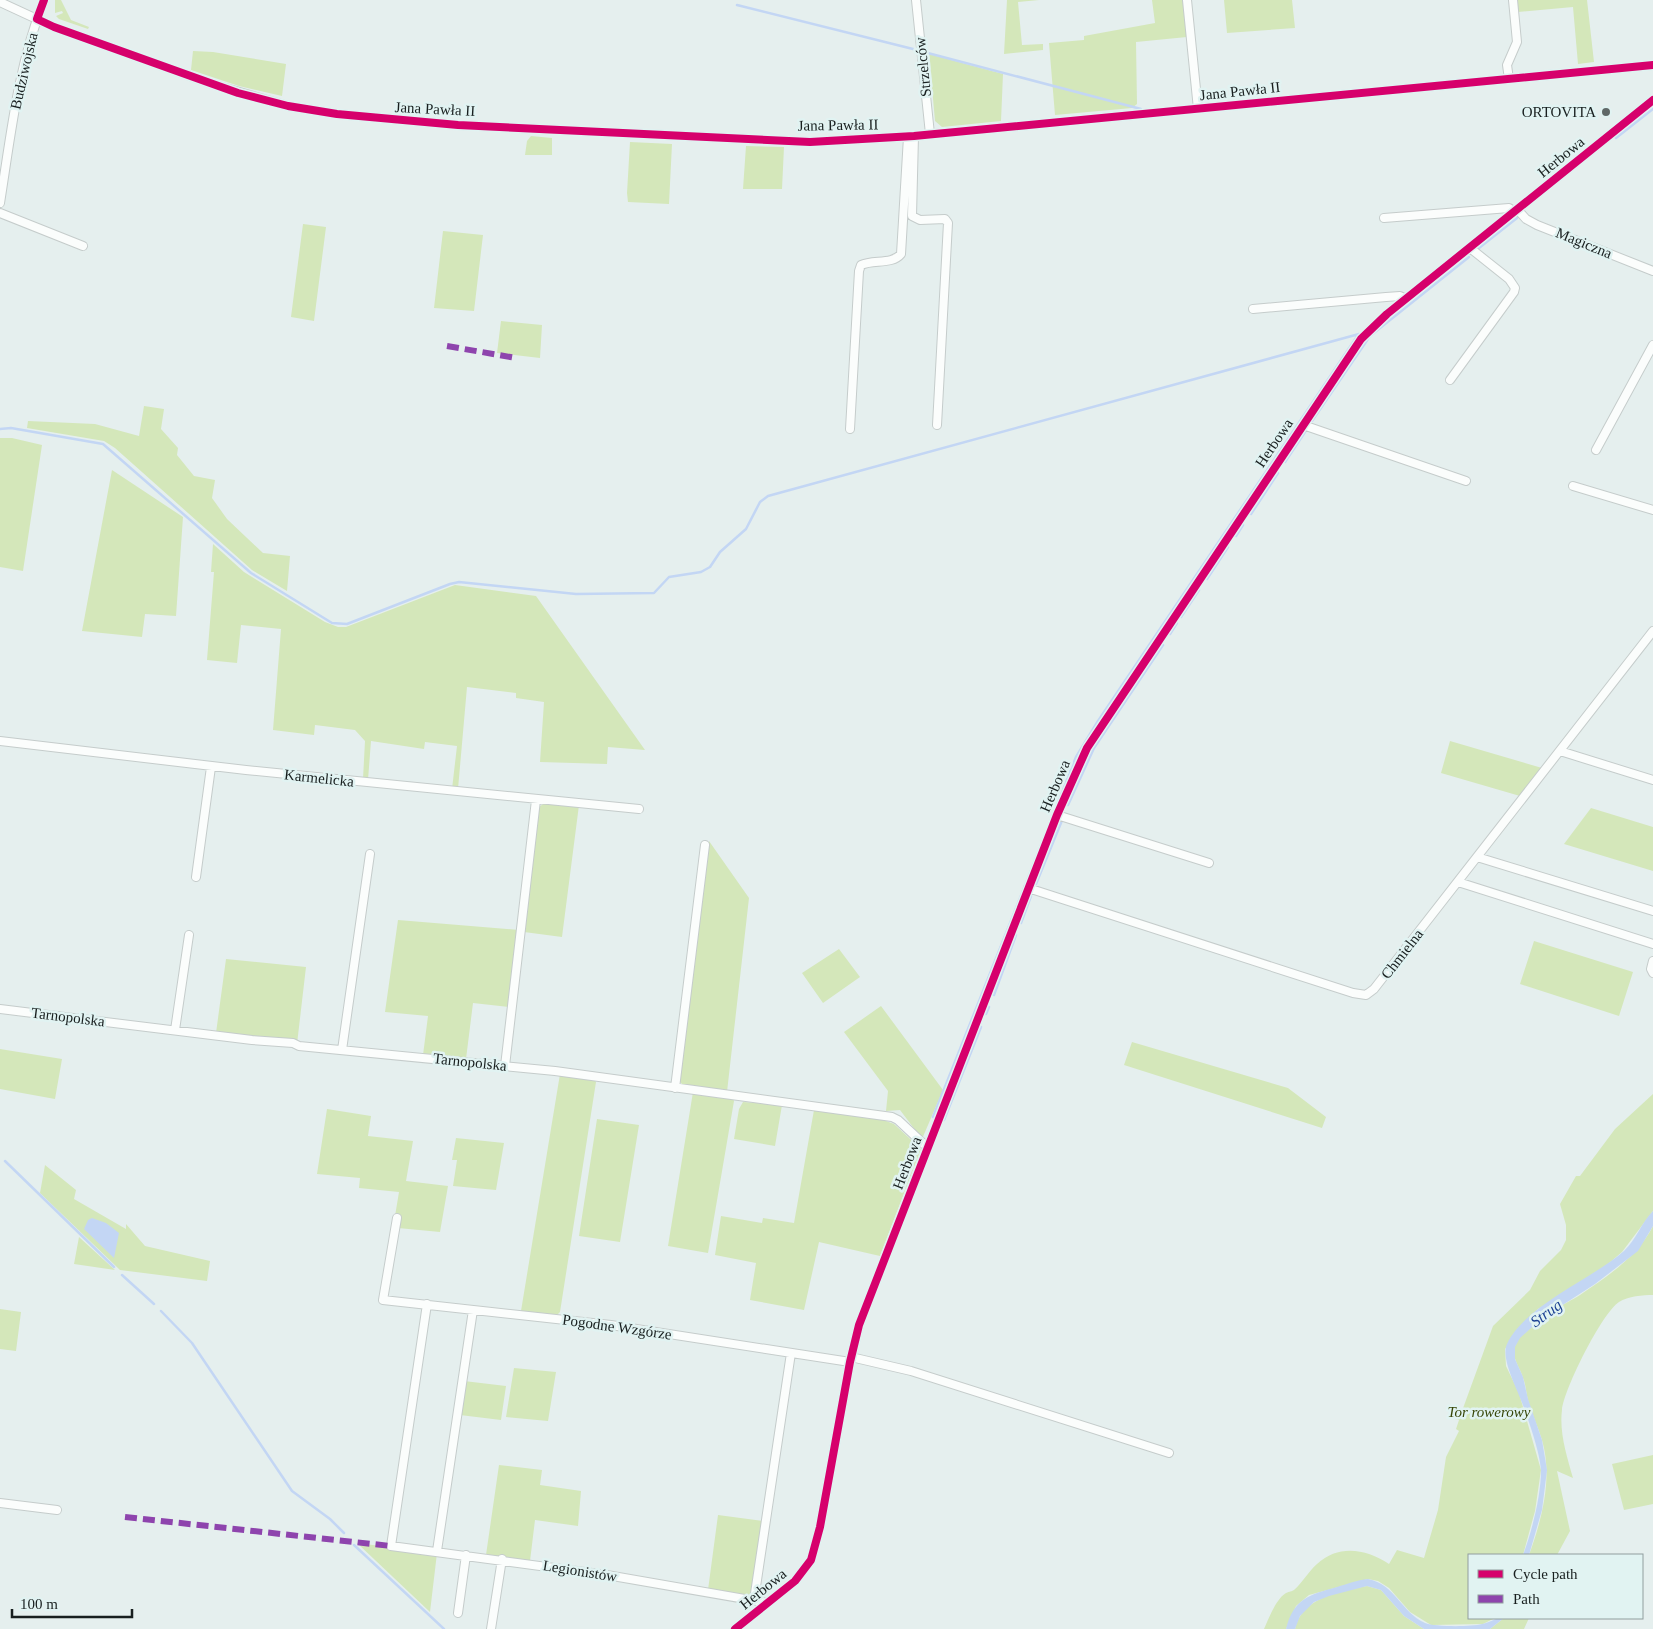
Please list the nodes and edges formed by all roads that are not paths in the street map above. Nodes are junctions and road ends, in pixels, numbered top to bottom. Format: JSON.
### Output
{"nodes":[{"id":1,"x":44,"y":0,"type":"edge"},
{"id":2,"x":916,"y":0,"type":"edge"},
{"id":3,"x":1187,"y":0,"type":"edge"},
{"id":4,"x":1513,"y":0,"type":"edge"},
{"id":5,"x":0,"y":2,"type":"edge"},
{"id":6,"x":37,"y":19,"type":"junction"},
{"id":7,"x":1653,"y":65,"type":"edge"},
{"id":8,"x":1509,"y":79,"type":"junction"},
{"id":9,"x":1653,"y":100,"type":"edge"},
{"id":10,"x":1198,"y":109,"type":"junction"},
{"id":11,"x":930,"y":134,"type":"junction"},
{"id":12,"x":911,"y":136,"type":"junction"},
{"id":13,"x":0,"y":203,"type":"edge"},
{"id":14,"x":1516,"y":211,"type":"junction"},
{"id":15,"x":0,"y":213,"type":"edge"},
{"id":16,"x":1384,"y":218,"type":"dead end"},
{"id":17,"x":83,"y":246,"type":"dead end"},
{"id":18,"x":1470,"y":248,"type":"junction"},
{"id":19,"x":1652,"y":270,"type":"edge"},
{"id":20,"x":1406,"y":299,"type":"junction"},
{"id":21,"x":1253,"y":309,"type":"dead end"},
{"id":22,"x":1653,"y":345,"type":"edge"},
{"id":23,"x":1450,"y":380,"type":"dead end"},
{"id":24,"x":937,"y":425,"type":"dead end"},
{"id":25,"x":1303,"y":425,"type":"junction"},
{"id":26,"x":850,"y":429,"type":"dead end"},
{"id":27,"x":1596,"y":450,"type":"dead end"},
{"id":28,"x":1466,"y":481,"type":"dead end"},
{"id":29,"x":1573,"y":486,"type":"dead end"},
{"id":30,"x":1653,"y":510,"type":"edge"},
{"id":31,"x":1653,"y":631,"type":"edge"},
{"id":32,"x":0,"y":741,"type":"edge"},
{"id":33,"x":1560,"y":751,"type":"junction"},
{"id":34,"x":211,"y":767,"type":"junction"},
{"id":35,"x":1653,"y":780,"type":"edge"},
{"id":36,"x":536,"y":800,"type":"junction"},
{"id":37,"x":639,"y":810,"type":"dead end"},
{"id":38,"x":1057,"y":815,"type":"junction"},
{"id":39,"x":705,"y":845,"type":"dead end"},
{"id":40,"x":370,"y":854,"type":"dead end"},
{"id":41,"x":1477,"y":857,"type":"junction"},
{"id":42,"x":1209,"y":863,"type":"dead end"},
{"id":43,"x":196,"y":877,"type":"dead end"},
{"id":44,"x":1458,"y":882,"type":"junction"},
{"id":45,"x":1028,"y":888,"type":"junction"},
{"id":46,"x":1653,"y":911,"type":"edge"},
{"id":47,"x":189,"y":935,"type":"dead end"},
{"id":48,"x":1653,"y":944,"type":"edge"},
{"id":49,"x":1653,"y":961,"type":"edge"},
{"id":50,"x":1653,"y":973,"type":"edge"},
{"id":51,"x":0,"y":1008,"type":"edge"},
{"id":52,"x":175,"y":1030,"type":"junction"},
{"id":53,"x":342,"y":1050,"type":"junction"},
{"id":54,"x":505,"y":1066,"type":"junction"},
{"id":55,"x":675,"y":1088,"type":"junction"},
{"id":56,"x":928,"y":1148,"type":"junction"},
{"id":57,"x":397,"y":1218,"type":"dead end"},
{"id":58,"x":427,"y":1304,"type":"junction"},
{"id":59,"x":473,"y":1310,"type":"junction"},
{"id":60,"x":791,"y":1353,"type":"junction"},
{"id":61,"x":850,"y":1359,"type":"junction"},
{"id":62,"x":1169,"y":1453,"type":"dead end"},
{"id":63,"x":0,"y":1503,"type":"edge"},
{"id":64,"x":56,"y":1510,"type":"dead end"},
{"id":65,"x":437,"y":1552,"type":"junction"},
{"id":66,"x":466,"y":1555,"type":"junction"},
{"id":67,"x":502,"y":1559,"type":"junction"},
{"id":68,"x":754,"y":1600,"type":"junction"},
{"id":69,"x":768,"y":1603,"type":"junction"},
{"id":70,"x":458,"y":1613,"type":"dead end"},
{"id":71,"x":492,"y":1629,"type":"edge"},
{"id":72,"x":735,"y":1629,"type":"edge"}],
"edges":[{"from":1,"to":6,"type":"street","name":"Budziwojska"},
{"from":2,"to":11,"type":"street","name":"Strzelców"},
{"from":3,"to":10,"type":"street"},
{"from":4,"to":8,"type":"street"},
{"from":5,"to":6,"type":"street","name":"Jana Pawła II"},
{"from":6,"to":12,"type":"street","name":"Jana Pawła II"},
{"from":6,"to":13,"type":"street","name":"Budziwojska"},
{"from":7,"to":8,"type":"street","name":"Jana Pawła II"},
{"from":8,"to":10,"type":"street","name":"Jana Pawła II"},
{"from":9,"to":14,"type":"street","name":"Herbowa"},
{"from":10,"to":11,"type":"street","name":"Jana Pawła II"},
{"from":11,"to":12,"type":"street","name":"Jana Pawła II"},
{"from":12,"to":24,"type":"street"},
{"from":12,"to":26,"type":"street"},
{"from":14,"to":16,"type":"street"},
{"from":14,"to":18,"type":"street","name":"Herbowa"},
{"from":14,"to":19,"type":"street","name":"Magiczna"},
{"from":15,"to":17,"type":"street"},
{"from":18,"to":20,"type":"street","name":"Herbowa"},
{"from":18,"to":23,"type":"street"},
{"from":20,"to":21,"type":"street"},
{"from":20,"to":25,"type":"street","name":"Herbowa"},
{"from":22,"to":27,"type":"street"},
{"from":25,"to":28,"type":"street"},
{"from":25,"to":38,"type":"street","name":"Herbowa"},
{"from":29,"to":30,"type":"street"},
{"from":31,"to":33,"type":"street","name":"Chmielna"},
{"from":32,"to":34,"type":"street","name":"Karmelicka"},
{"from":33,"to":35,"type":"street"},
{"from":33,"to":41,"type":"street","name":"Chmielna"},
{"from":34,"to":36,"type":"street","name":"Karmelicka"},
{"from":34,"to":43,"type":"street"},
{"from":36,"to":37,"type":"street","name":"Karmelicka"},
{"from":36,"to":54,"type":"street"},
{"from":38,"to":42,"type":"street"},
{"from":38,"to":45,"type":"street","name":"Herbowa"},
{"from":39,"to":55,"type":"street"},
{"from":40,"to":53,"type":"street"},
{"from":41,"to":44,"type":"street","name":"Chmielna"},
{"from":41,"to":46,"type":"street"},
{"from":44,"to":45,"type":"street","name":"Chmielna"},
{"from":44,"to":48,"type":"street"},
{"from":45,"to":56,"type":"street","name":"Herbowa"},
{"from":47,"to":52,"type":"street"},
{"from":49,"to":50,"type":"street"},
{"from":51,"to":52,"type":"street","name":"Tarnopolska"},
{"from":52,"to":53,"type":"street","name":"Tarnopolska"},
{"from":53,"to":54,"type":"street","name":"Tarnopolska"},
{"from":54,"to":55,"type":"street","name":"Tarnopolska"},
{"from":55,"to":56,"type":"street","name":"Tarnopolska"},
{"from":56,"to":61,"type":"street","name":"Herbowa"},
{"from":57,"to":58,"type":"street","name":"Pogodne Wzgórze"},
{"from":58,"to":59,"type":"street","name":"Pogodne Wzgórze"},
{"from":58,"to":65,"type":"street","name":"Legionistów"},
{"from":59,"to":60,"type":"street","name":"Pogodne Wzgórze"},
{"from":59,"to":65,"type":"street"},
{"from":60,"to":61,"type":"street","name":"Pogodne Wzgórze"},
{"from":60,"to":68,"type":"street"},
{"from":61,"to":62,"type":"street","name":"Pogodne Wzgórze"},
{"from":61,"to":69,"type":"street","name":"Herbowa"},
{"from":63,"to":64,"type":"street"},
{"from":65,"to":66,"type":"street","name":"Legionistów"},
{"from":66,"to":67,"type":"street","name":"Legionistów"},
{"from":66,"to":70,"type":"street"},
{"from":67,"to":68,"type":"street","name":"Legionistów"},
{"from":67,"to":71,"type":"street"},
{"from":68,"to":69,"type":"street","name":"Legionistów"},
{"from":69,"to":72,"type":"street","name":"Herbowa"}]}
